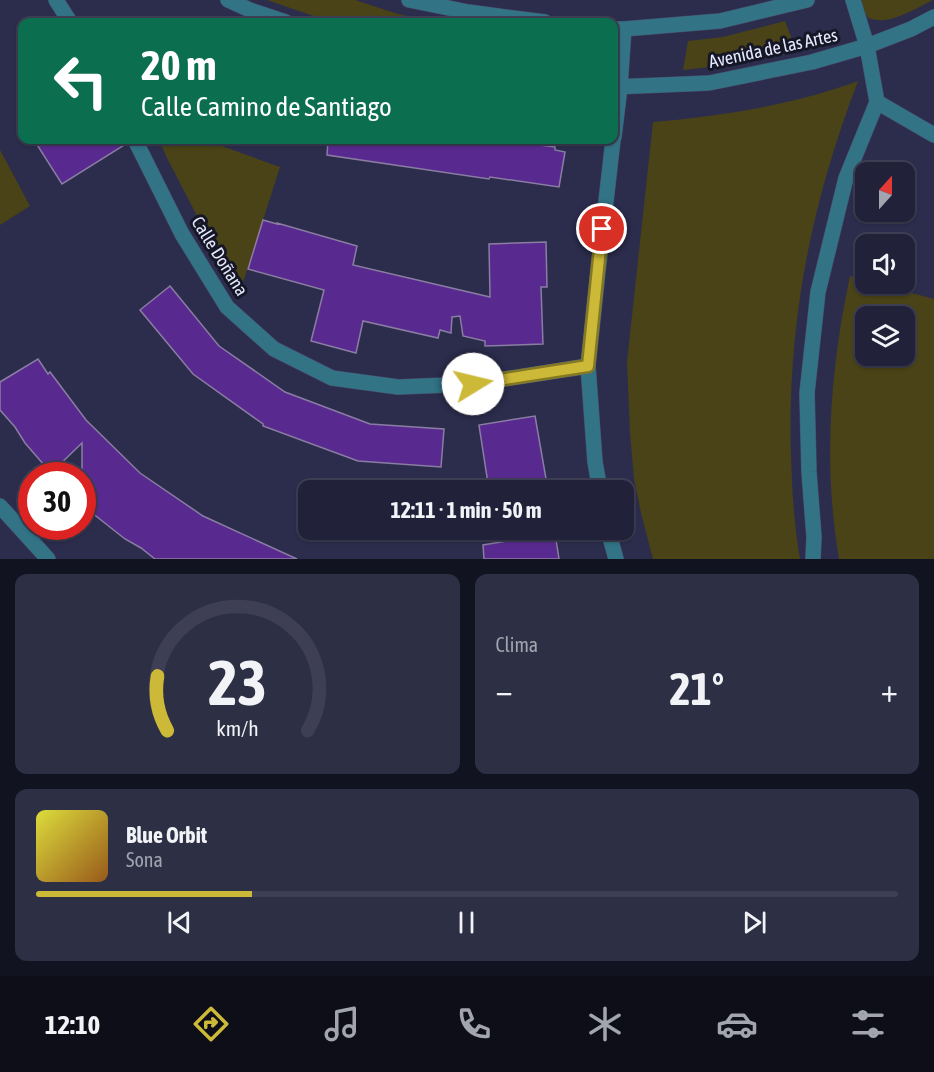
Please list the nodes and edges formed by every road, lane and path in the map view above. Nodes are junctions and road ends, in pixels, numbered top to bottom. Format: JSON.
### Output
{"nodes":[{"id":1,"x":56,"y":0,"type":"edge"},
{"id":2,"x":228,"y":0,"type":"edge"},
{"id":3,"x":409,"y":0,"type":"edge"},
{"id":4,"x":807,"y":0,"type":"edge"},
{"id":5,"x":853,"y":0,"type":"edge"},
{"id":6,"x":934,"y":17,"type":"edge"},
{"id":7,"x":67,"y":18,"type":"edge"},
{"id":8,"x":274,"y":18,"type":"edge"},
{"id":9,"x":514,"y":18,"type":"edge"},
{"id":10,"x":619,"y":29,"type":"edge"},
{"id":11,"x":867,"y":46,"type":"junction"},
{"id":12,"x":618,"y":58,"type":"edge"},
{"id":13,"x":618,"y":87,"type":"edge"},
{"id":14,"x":877,"y":102,"type":"junction"},
{"id":15,"x":934,"y":135,"type":"edge"},
{"id":16,"x":137,"y":144,"type":"edge"},
{"id":17,"x":612,"y":144,"type":"edge"},
{"id":18,"x":588,"y":366,"type":"junction"},
{"id":19,"x":598,"y":480,"type":"edge"},
{"id":20,"x":0,"y":506,"type":"edge"},
{"id":21,"x":611,"y":540,"type":"edge"},
{"id":22,"x":48,"y":559,"type":"edge"},
{"id":23,"x":616,"y":559,"type":"edge"},
{"id":24,"x":813,"y":559,"type":"edge"}],
"edges":[{"from":1,"to":7,"type":"street"},
{"from":2,"to":8,"type":"street"},
{"from":3,"to":9,"type":"street"},
{"from":4,"to":10,"type":"street","name":"Avenida de las Artes"},
{"from":5,"to":11,"type":"street"},
{"from":6,"to":11,"type":"street","name":"Avenida de las Artes"},
{"from":10,"to":12,"type":"street"},
{"from":11,"to":13,"type":"street","name":"Avenida de las Artes"},
{"from":11,"to":14,"type":"street"},
{"from":14,"to":15,"type":"street"},
{"from":14,"to":24,"type":"street"},
{"from":16,"to":18,"type":"street","name":"Calle Doñana"},
{"from":17,"to":18,"type":"street"},
{"from":18,"to":19,"type":"street"},
{"from":20,"to":22,"type":"street"},
{"from":21,"to":23,"type":"street"}]}
